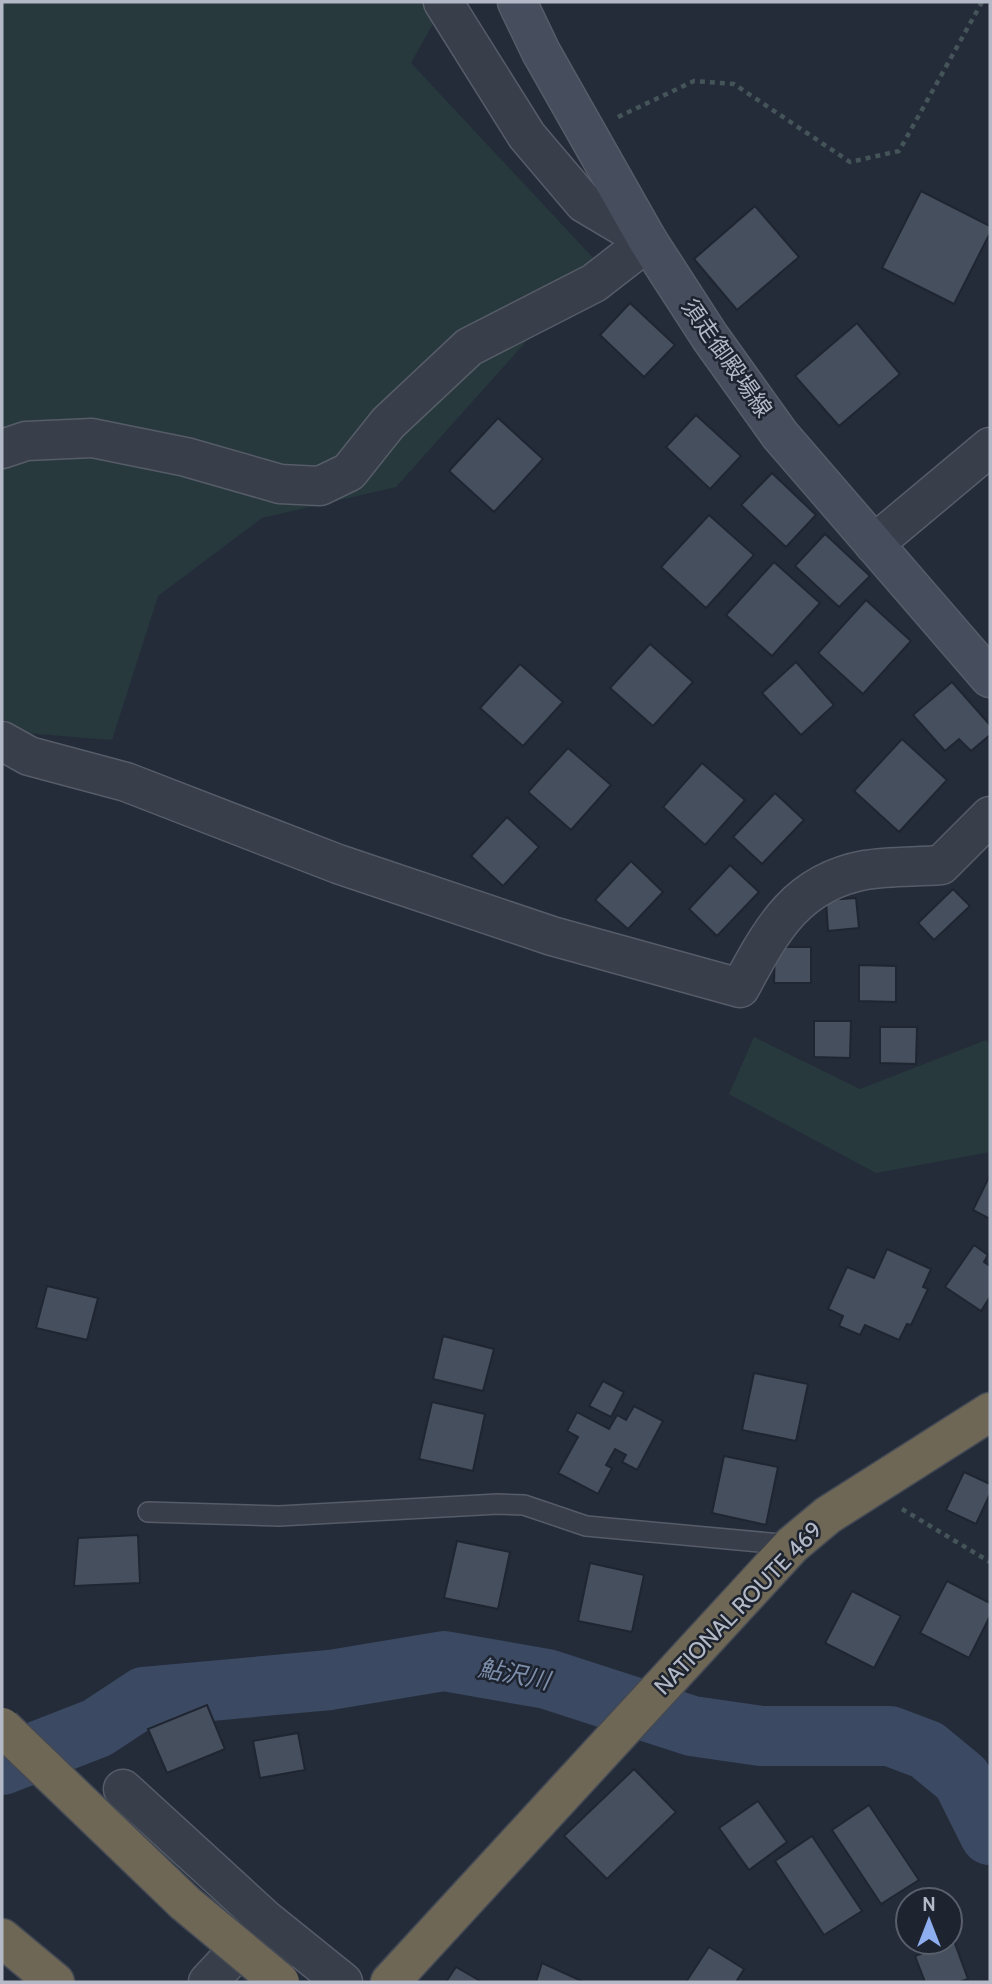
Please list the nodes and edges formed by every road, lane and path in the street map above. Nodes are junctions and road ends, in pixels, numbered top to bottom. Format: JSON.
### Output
{"nodes":[{"id":1,"x":443,"y":2,"type":"edge"},
{"id":2,"x":517,"y":2,"type":"edge"},
{"id":3,"x":982,"y":2,"type":"edge"},
{"id":4,"x":586,"y":132,"type":"junction"},
{"id":5,"x":648,"y":241,"type":"junction"},
{"id":6,"x":990,"y":447,"type":"edge"},
{"id":7,"x":2,"y":449,"type":"edge"},
{"id":8,"x":873,"y":544,"type":"junction"},
{"id":9,"x":990,"y":678,"type":"edge"},
{"id":10,"x":2,"y":741,"type":"edge"},
{"id":11,"x":990,"y":816,"type":"edge"},
{"id":12,"x":990,"y":1412,"type":"edge"},
{"id":13,"x":869,"y":1489,"type":"junction"},
{"id":14,"x":148,"y":1512,"type":"dead end"},
{"id":15,"x":792,"y":1545,"type":"junction"},
{"id":16,"x":990,"y":1562,"type":"edge"},
{"id":17,"x":2,"y":1727,"type":"edge"},
{"id":18,"x":123,"y":1789,"type":"dead end"},
{"id":19,"x":266,"y":1920,"type":"junction"},
{"id":20,"x":2,"y":1938,"type":"edge"},
{"id":21,"x":55,"y":1982,"type":"edge"},
{"id":22,"x":208,"y":1982,"type":"edge"},
{"id":23,"x":279,"y":1982,"type":"edge"},
{"id":24,"x":343,"y":1982,"type":"edge"},
{"id":25,"x":390,"y":1982,"type":"edge"}],
"edges":[{"from":1,"to":5,"type":"street"},
{"from":2,"to":4,"type":"main road","name":"須走御殿場線"},
{"from":3,"to":4,"type":"path"},
{"from":4,"to":5,"type":"main road","name":"須走御殿場線"},
{"from":5,"to":7,"type":"street"},
{"from":5,"to":8,"type":"main road","name":"須走御殿場線"},
{"from":6,"to":8,"type":"street"},
{"from":8,"to":9,"type":"main road","name":"須走御殿場線"},
{"from":10,"to":11,"type":"street"},
{"from":12,"to":13,"type":"highway","name":"NATIONAL ROUTE 469"},
{"from":13,"to":15,"type":"highway","name":"NATIONAL ROUTE 469"},
{"from":13,"to":16,"type":"path"},
{"from":14,"to":15,"type":"lane"},
{"from":15,"to":25,"type":"highway","name":"NATIONAL ROUTE 469"},
{"from":17,"to":23,"type":"highway","bridge":true},
{"from":18,"to":19,"type":"street"},
{"from":19,"to":22,"type":"street"},
{"from":19,"to":24,"type":"street"},
{"from":20,"to":21,"type":"highway"}]}
